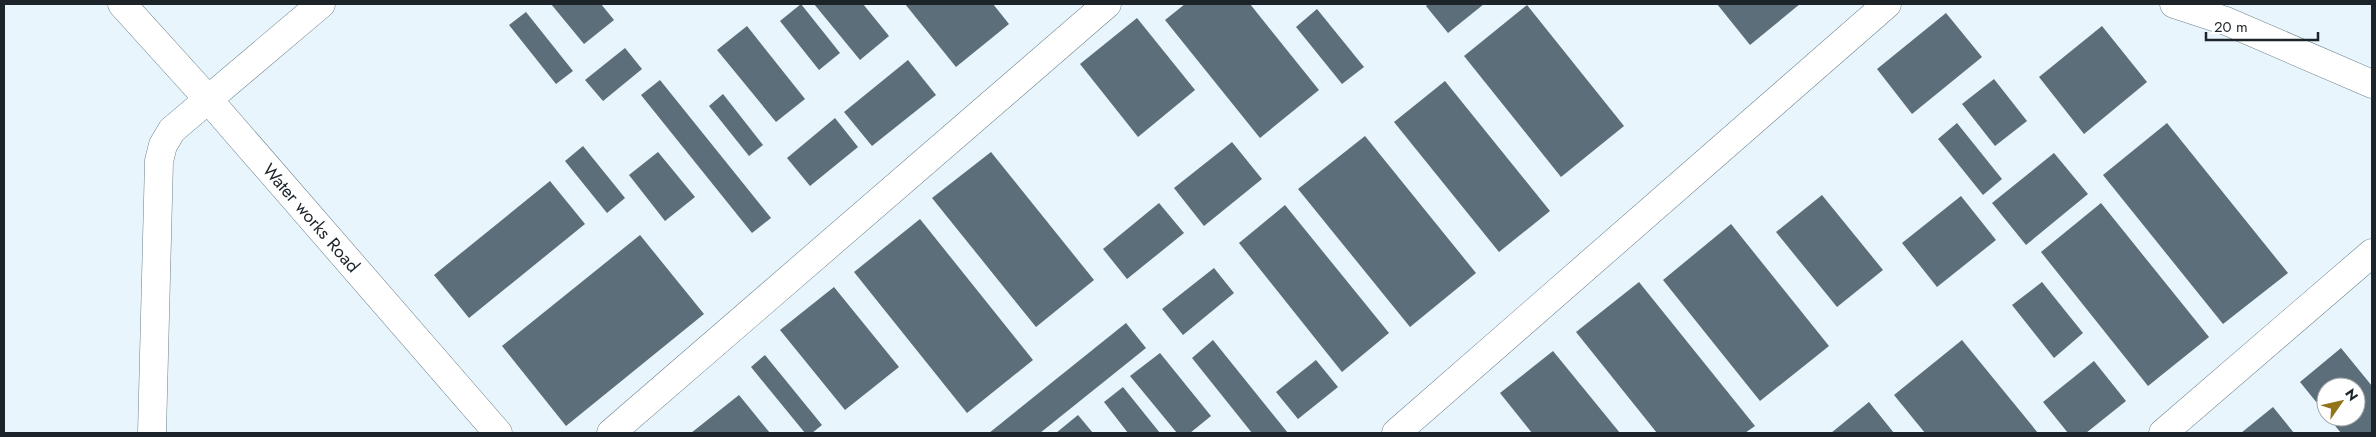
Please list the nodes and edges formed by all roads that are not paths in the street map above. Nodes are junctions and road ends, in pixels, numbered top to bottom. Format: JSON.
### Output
{"nodes":[{"id":1,"x":122,"y":4,"type":"edge"},
{"id":2,"x":321,"y":4,"type":"edge"},
{"id":3,"x":1107,"y":4,"type":"edge"},
{"id":4,"x":1887,"y":4,"type":"edge"},
{"id":5,"x":2174,"y":4,"type":"edge"},
{"id":6,"x":2372,"y":84,"type":"edge"},
{"id":7,"x":208,"y":99,"type":"junction"},
{"id":8,"x":2372,"y":254,"type":"edge"},
{"id":9,"x":152,"y":433,"type":"edge"},
{"id":10,"x":498,"y":433,"type":"edge"},
{"id":11,"x":611,"y":433,"type":"edge"},
{"id":12,"x":1396,"y":433,"type":"edge"},
{"id":13,"x":2163,"y":433,"type":"edge"}],
"edges":[{"from":1,"to":7,"type":"street","name":"Water works Road"},
{"from":2,"to":7,"type":"street"},
{"from":3,"to":11,"type":"street"},
{"from":4,"to":12,"type":"street"},
{"from":5,"to":6,"type":"street"},
{"from":7,"to":9,"type":"street"},
{"from":7,"to":10,"type":"street","name":"Water works Road"},
{"from":8,"to":13,"type":"street"}]}
